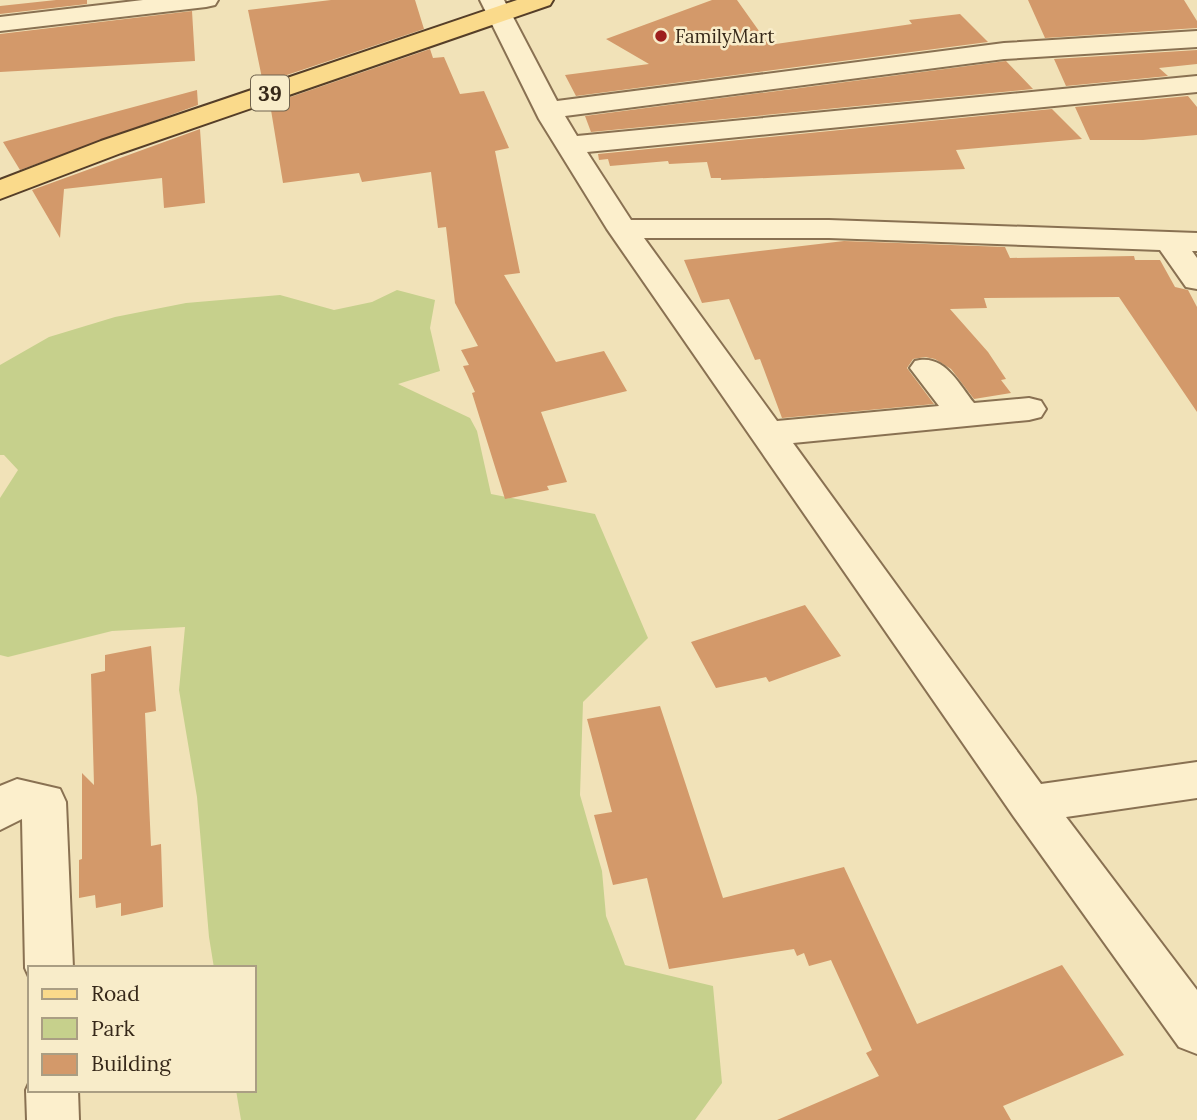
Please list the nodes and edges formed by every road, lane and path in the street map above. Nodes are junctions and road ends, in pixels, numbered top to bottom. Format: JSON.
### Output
{"nodes":[{"id":1,"x":206,"y":0,"type":"edge"},
{"id":2,"x":541,"y":0,"type":"edge"},
{"id":3,"x":495,"y":8,"type":"edge"},
{"id":4,"x":0,"y":24,"type":"edge"},
{"id":5,"x":1197,"y":39,"type":"edge"},
{"id":6,"x":1197,"y":84,"type":"edge"},
{"id":7,"x":549,"y":110,"type":"junction"},
{"id":8,"x":568,"y":145,"type":"junction"},
{"id":9,"x":0,"y":190,"type":"edge"},
{"id":10,"x":622,"y":229,"type":"junction"},
{"id":11,"x":1183,"y":242,"type":"edge"},
{"id":12,"x":1197,"y":280,"type":"edge"},
{"id":13,"x":927,"y":368,"type":"dead end"},
{"id":14,"x":1029,"y":409,"type":"dead end"},
{"id":15,"x":965,"y":415,"type":"junction"},
{"id":16,"x":767,"y":434,"type":"junction"},
{"id":17,"x":1197,"y":780,"type":"edge"},
{"id":18,"x":1030,"y":804,"type":"junction"},
{"id":19,"x":0,"y":811,"type":"edge"},
{"id":20,"x":48,"y":966,"type":"edge"},
{"id":21,"x":1197,"y":1030,"type":"edge"},
{"id":22,"x":52,"y":1092,"type":"edge"},
{"id":23,"x":52,"y":1120,"type":"edge"}],
"edges":[{"from":1,"to":4,"type":"street"},
{"from":2,"to":3,"type":"main road","number":"39"},
{"from":3,"to":7,"type":"street"},
{"from":3,"to":9,"type":"main road","number":"39"},
{"from":5,"to":7,"type":"street"},
{"from":6,"to":8,"type":"street"},
{"from":7,"to":8,"type":"street"},
{"from":8,"to":10,"type":"street"},
{"from":10,"to":11,"type":"street"},
{"from":10,"to":16,"type":"street"},
{"from":11,"to":12,"type":"street"},
{"from":13,"to":15,"type":"street"},
{"from":14,"to":15,"type":"street"},
{"from":15,"to":16,"type":"street"},
{"from":16,"to":18,"type":"street"},
{"from":17,"to":18,"type":"street"},
{"from":18,"to":21,"type":"street"},
{"from":19,"to":20,"type":"street"},
{"from":22,"to":23,"type":"street"}]}
